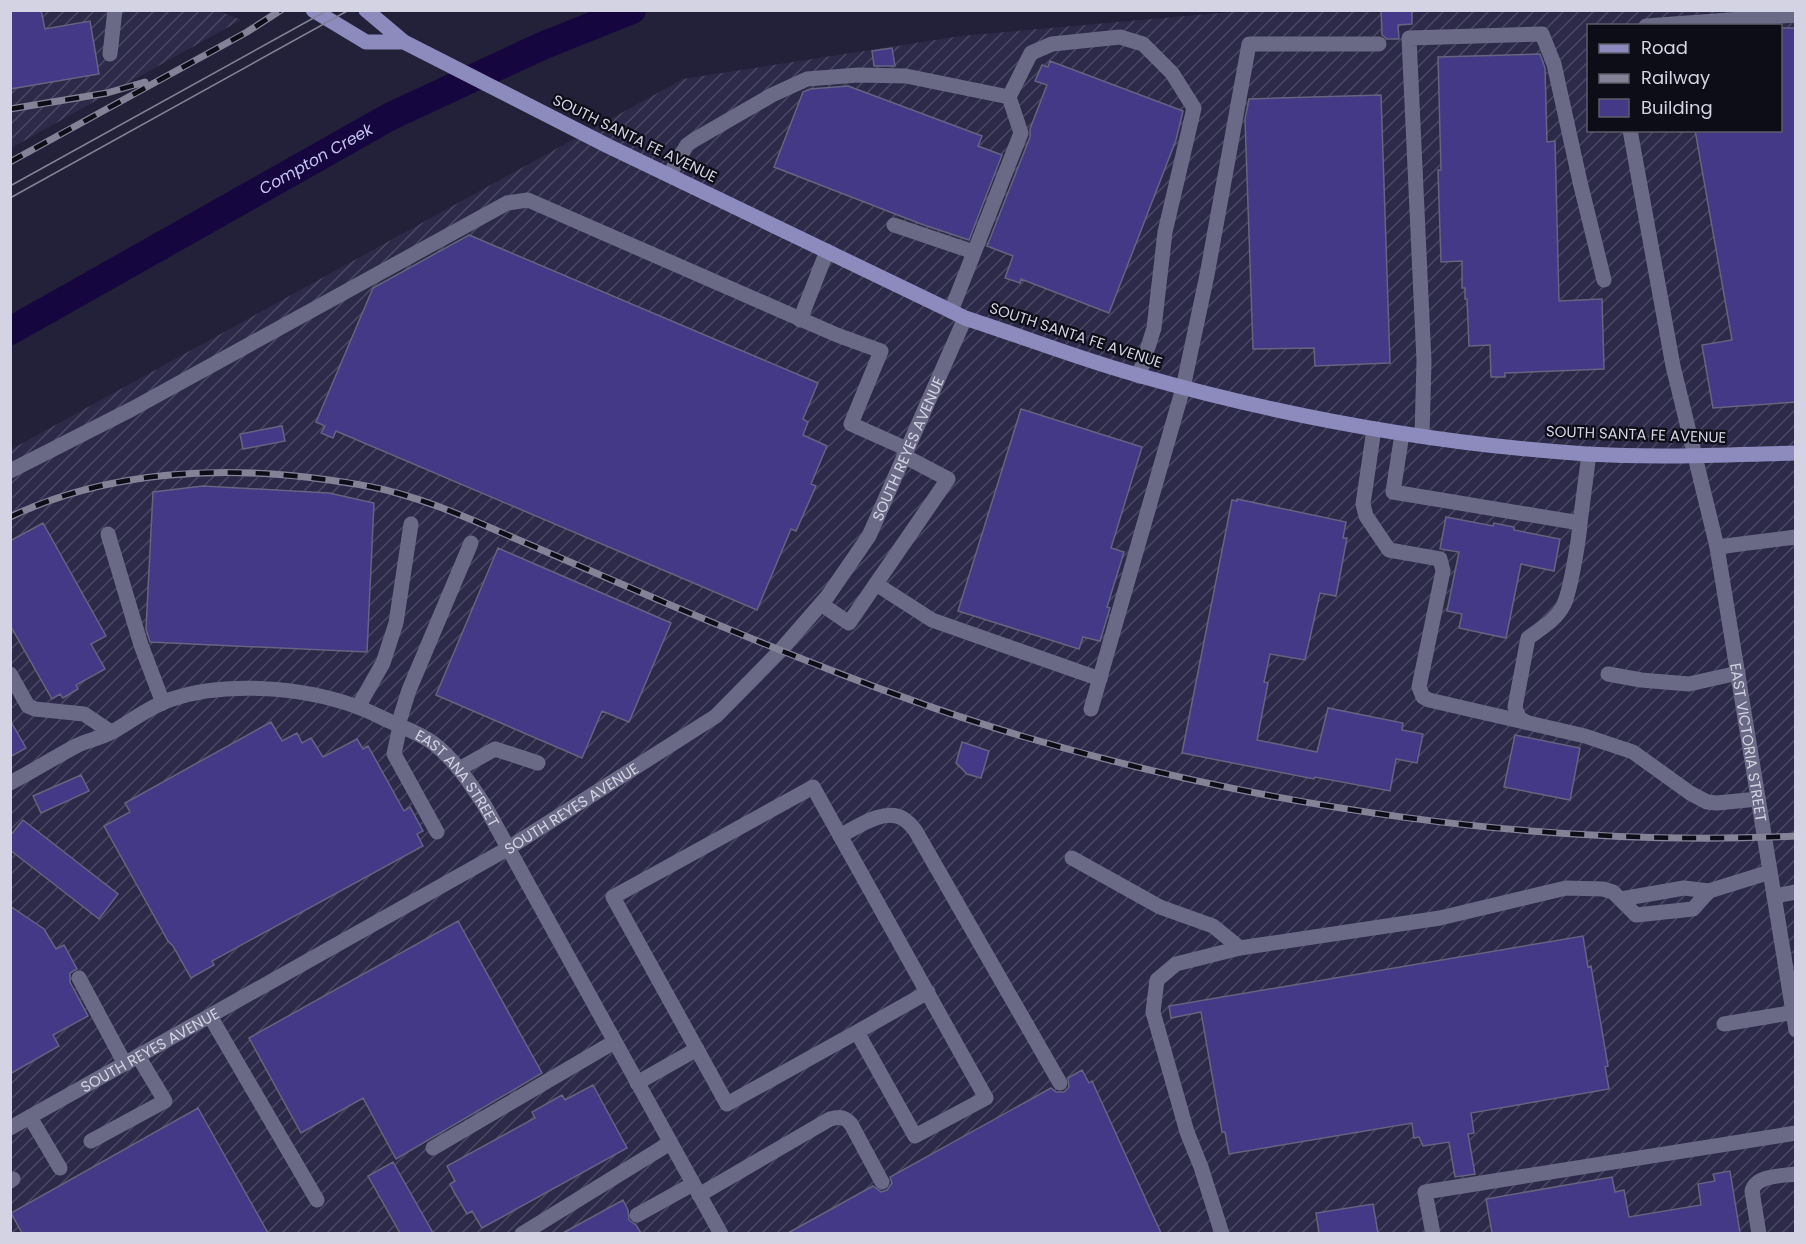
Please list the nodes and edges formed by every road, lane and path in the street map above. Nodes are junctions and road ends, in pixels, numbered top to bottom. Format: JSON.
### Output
{"nodes":[{"id":1,"x":115,"y":10,"type":"edge"},
{"id":2,"x":313,"y":10,"type":"edge"},
{"id":3,"x":366,"y":10,"type":"edge"},
{"id":4,"x":1796,"y":15,"type":"edge"},
{"id":5,"x":1673,"y":24,"type":"edge"},
{"id":6,"x":404,"y":42,"type":"junction"},
{"id":7,"x":1379,"y":44,"type":"dead end"},
{"id":8,"x":110,"y":54,"type":"dead end"},
{"id":9,"x":1009,"y":97,"type":"junction"},
{"id":10,"x":1630,"y":132,"type":"edge"},
{"id":11,"x":669,"y":175,"type":"junction"},
{"id":12,"x":894,"y":225,"type":"dead end"},
{"id":13,"x":827,"y":251,"type":"junction"},
{"id":14,"x":974,"y":252,"type":"junction"},
{"id":15,"x":1604,"y":280,"type":"dead end"},
{"id":16,"x":951,"y":311,"type":"junction"},
{"id":17,"x":965,"y":318,"type":"junction"},
{"id":18,"x":800,"y":320,"type":"junction"},
{"id":19,"x":1138,"y":376,"type":"junction"},
{"id":20,"x":1183,"y":388,"type":"junction"},
{"id":21,"x":1374,"y":429,"type":"junction"},
{"id":22,"x":1402,"y":434,"type":"junction"},
{"id":23,"x":1422,"y":436,"type":"junction"},
{"id":24,"x":906,"y":453,"type":"junction"},
{"id":25,"x":1796,"y":453,"type":"edge"},
{"id":26,"x":1589,"y":454,"type":"junction"},
{"id":27,"x":1694,"y":456,"type":"junction"},
{"id":28,"x":10,"y":471,"type":"edge"},
{"id":29,"x":1580,"y":523,"type":"junction"},
{"id":30,"x":411,"y":525,"type":"dead end"},
{"id":31,"x":108,"y":534,"type":"dead end"},
{"id":32,"x":1796,"y":537,"type":"edge"},
{"id":33,"x":471,"y":543,"type":"dead end"},
{"id":34,"x":1717,"y":547,"type":"junction"},
{"id":35,"x":876,"y":584,"type":"junction"},
{"id":36,"x":821,"y":604,"type":"junction"},
{"id":37,"x":1738,"y":673,"type":"junction"},
{"id":38,"x":10,"y":674,"type":"edge"},
{"id":39,"x":1608,"y":674,"type":"dead end"},
{"id":40,"x":1100,"y":680,"type":"junction"},
{"id":41,"x":163,"y":703,"type":"junction"},
{"id":42,"x":358,"y":707,"type":"junction"},
{"id":43,"x":1091,"y":709,"type":"dead end"},
{"id":44,"x":1526,"y":722,"type":"junction"},
{"id":45,"x":399,"y":725,"type":"junction"},
{"id":46,"x":111,"y":732,"type":"junction"},
{"id":47,"x":538,"y":763,"type":"dead end"},
{"id":48,"x":459,"y":768,"type":"junction"},
{"id":49,"x":10,"y":783,"type":"edge"},
{"id":50,"x":1758,"y":799,"type":"junction"},
{"id":51,"x":437,"y":832,"type":"dead end"},
{"id":52,"x":840,"y":836,"type":"junction"},
{"id":53,"x":507,"y":849,"type":"junction"},
{"id":54,"x":1072,"y":858,"type":"dead end"},
{"id":55,"x":1770,"y":872,"type":"junction"},
{"id":56,"x":1708,"y":891,"type":"junction"},
{"id":57,"x":1796,"y":892,"type":"edge"},
{"id":58,"x":1774,"y":896,"type":"junction"},
{"id":59,"x":1621,"y":898,"type":"junction"},
{"id":60,"x":1240,"y":948,"type":"junction"},
{"id":61,"x":79,"y":978,"type":"dead end"},
{"id":62,"x":928,"y":992,"type":"junction"},
{"id":63,"x":1794,"y":1012,"type":"edge"},
{"id":64,"x":210,"y":1016,"type":"junction"},
{"id":65,"x":1724,"y":1024,"type":"dead end"},
{"id":66,"x":1796,"y":1030,"type":"edge"},
{"id":67,"x":857,"y":1032,"type":"junction"},
{"id":68,"x":614,"y":1042,"type":"junction"},
{"id":69,"x":697,"y":1049,"type":"junction"},
{"id":70,"x":131,"y":1060,"type":"junction"},
{"id":71,"x":637,"y":1083,"type":"junction"},
{"id":72,"x":1060,"y":1083,"type":"dead end"},
{"id":73,"x":30,"y":1117,"type":"junction"},
{"id":74,"x":10,"y":1128,"type":"edge"},
{"id":75,"x":1796,"y":1134,"type":"edge"},
{"id":76,"x":91,"y":1141,"type":"dead end"},
{"id":77,"x":670,"y":1143,"type":"junction"},
{"id":78,"x":433,"y":1148,"type":"dead end"},
{"id":79,"x":60,"y":1168,"type":"dead end"},
{"id":80,"x":1796,"y":1174,"type":"edge"},
{"id":81,"x":882,"y":1182,"type":"dead end"},
{"id":82,"x":696,"y":1189,"type":"junction"},
{"id":83,"x":317,"y":1200,"type":"dead end"},
{"id":84,"x":637,"y":1215,"type":"dead end"},
{"id":85,"x":522,"y":1233,"type":"edge"},
{"id":86,"x":721,"y":1233,"type":"edge"},
{"id":87,"x":1222,"y":1233,"type":"edge"},
{"id":88,"x":1433,"y":1233,"type":"edge"},
{"id":89,"x":1759,"y":1233,"type":"edge"}],
"edges":[{"from":1,"to":8,"type":"street"},
{"from":2,"to":6,"type":"main road","name":"SOUTH SANTA FE AVENUE"},
{"from":3,"to":6,"type":"main road","name":"SOUTH SANTA FE AVENUE"},
{"from":4,"to":5,"type":"street"},
{"from":6,"to":11,"type":"main road","name":"SOUTH SANTA FE AVENUE"},
{"from":7,"to":20,"type":"street"},
{"from":9,"to":11,"type":"street"},
{"from":9,"to":14,"type":"street"},
{"from":9,"to":19,"type":"street"},
{"from":10,"to":27,"type":"street","name":"EAST VICTORIA STREET"},
{"from":11,"to":13,"type":"main road","name":"SOUTH SANTA FE AVENUE"},
{"from":12,"to":14,"type":"street"},
{"from":13,"to":16,"type":"main road","name":"SOUTH SANTA FE AVENUE"},
{"from":13,"to":18,"type":"street"},
{"from":14,"to":16,"type":"street"},
{"from":15,"to":23,"type":"street"},
{"from":16,"to":17,"type":"main road","name":"SOUTH SANTA FE AVENUE"},
{"from":17,"to":19,"type":"main road","name":"SOUTH SANTA FE AVENUE"},
{"from":17,"to":24,"type":"street","name":"SOUTH REYES AVENUE"},
{"from":18,"to":24,"type":"street"},
{"from":18,"to":28,"type":"street"},
{"from":19,"to":20,"type":"main road","name":"SOUTH SANTA FE AVENUE"},
{"from":20,"to":21,"type":"main road","name":"SOUTH SANTA FE AVENUE"},
{"from":20,"to":40,"type":"street"},
{"from":21,"to":22,"type":"main road","name":"SOUTH SANTA FE AVENUE"},
{"from":21,"to":44,"type":"street"},
{"from":22,"to":23,"type":"main road","name":"SOUTH SANTA FE AVENUE"},
{"from":22,"to":29,"type":"street"},
{"from":23,"to":26,"type":"main road","name":"SOUTH SANTA FE AVENUE"},
{"from":24,"to":35,"type":"street"},
{"from":24,"to":36,"type":"street","name":"SOUTH REYES AVENUE"},
{"from":25,"to":27,"type":"main road","name":"SOUTH SANTA FE AVENUE"},
{"from":26,"to":27,"type":"main road","name":"SOUTH SANTA FE AVENUE"},
{"from":26,"to":29,"type":"street"},
{"from":27,"to":34,"type":"street","name":"EAST VICTORIA STREET"},
{"from":29,"to":44,"type":"street"},
{"from":30,"to":42,"type":"street"},
{"from":31,"to":41,"type":"street"},
{"from":32,"to":34,"type":"street"},
{"from":33,"to":45,"type":"street"},
{"from":34,"to":37,"type":"street","name":"EAST VICTORIA STREET"},
{"from":35,"to":36,"type":"street"},
{"from":35,"to":40,"type":"street"},
{"from":36,"to":53,"type":"street","name":"SOUTH REYES AVENUE"},
{"from":37,"to":39,"type":"street"},
{"from":37,"to":50,"type":"street","name":"EAST VICTORIA STREET"},
{"from":38,"to":46,"type":"street"},
{"from":40,"to":43,"type":"street"},
{"from":41,"to":42,"type":"street","name":"EAST ANA STREET"},
{"from":41,"to":46,"type":"street","name":"EAST ANA STREET"},
{"from":42,"to":45,"type":"street","name":"EAST ANA STREET"},
{"from":44,"to":50,"type":"street"},
{"from":45,"to":48,"type":"street","name":"EAST ANA STREET"},
{"from":45,"to":51,"type":"street"},
{"from":46,"to":49,"type":"street","name":"EAST ANA STREET"},
{"from":47,"to":48,"type":"street"},
{"from":48,"to":53,"type":"street","name":"EAST ANA STREET"},
{"from":50,"to":55,"type":"street","name":"EAST VICTORIA STREET"},
{"from":52,"to":62,"type":"street"},
{"from":52,"to":69,"type":"street"},
{"from":52,"to":72,"type":"street"},
{"from":53,"to":64,"type":"street","name":"SOUTH REYES AVENUE"},
{"from":53,"to":68,"type":"street","name":"EAST ANA STREET"},
{"from":54,"to":60,"type":"street"},
{"from":55,"to":56,"type":"street"},
{"from":55,"to":58,"type":"street","name":"EAST VICTORIA STREET"},
{"from":56,"to":59,"type":"street"},
{"from":56,"to":59,"type":"street"},
{"from":57,"to":58,"type":"street"},
{"from":58,"to":63,"type":"street","name":"EAST VICTORIA STREET"},
{"from":59,"to":60,"type":"street"},
{"from":60,"to":87,"type":"street"},
{"from":61,"to":70,"type":"street"},
{"from":62,"to":67,"type":"street"},
{"from":62,"to":67,"type":"street"},
{"from":63,"to":65,"type":"street"},
{"from":63,"to":66,"type":"street","name":"EAST VICTORIA STREET"},
{"from":64,"to":70,"type":"street","name":"SOUTH REYES AVENUE"},
{"from":64,"to":83,"type":"street"},
{"from":67,"to":69,"type":"street"},
{"from":68,"to":71,"type":"street","name":"EAST ANA STREET"},
{"from":68,"to":78,"type":"street"},
{"from":69,"to":71,"type":"street"},
{"from":70,"to":73,"type":"street","name":"SOUTH REYES AVENUE"},
{"from":70,"to":76,"type":"street"},
{"from":71,"to":77,"type":"street","name":"EAST ANA STREET"},
{"from":73,"to":74,"type":"street","name":"SOUTH REYES AVENUE"},
{"from":73,"to":79,"type":"street"},
{"from":75,"to":88,"type":"street"},
{"from":77,"to":82,"type":"street","name":"EAST ANA STREET"},
{"from":77,"to":85,"type":"street"},
{"from":80,"to":89,"type":"street"},
{"from":81,"to":82,"type":"street"},
{"from":82,"to":84,"type":"street"},
{"from":82,"to":86,"type":"street","name":"EAST ANA STREET"}]}
